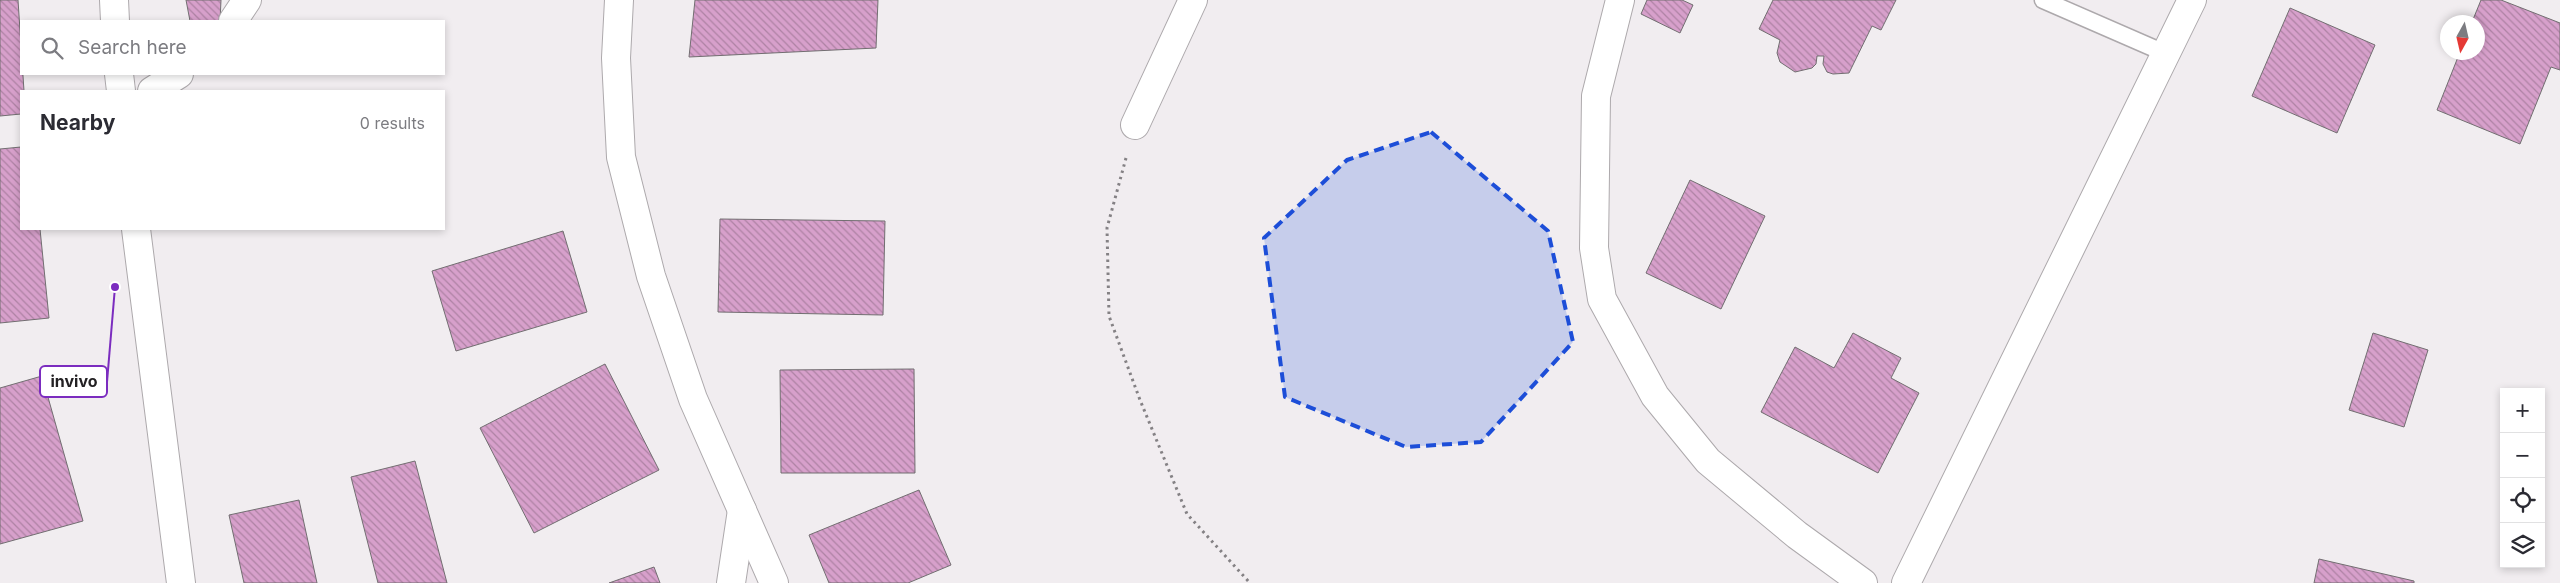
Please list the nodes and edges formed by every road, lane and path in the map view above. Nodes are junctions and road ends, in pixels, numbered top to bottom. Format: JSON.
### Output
{"nodes":[{"id":1,"x":114,"y":0,"type":"edge"},
{"id":2,"x":247,"y":0,"type":"edge"},
{"id":3,"x":619,"y":0,"type":"edge"},
{"id":4,"x":1193,"y":0,"type":"edge"},
{"id":5,"x":1620,"y":0,"type":"edge"},
{"id":6,"x":2043,"y":0,"type":"edge"},
{"id":7,"x":2192,"y":0,"type":"edge"},
{"id":8,"x":116,"y":20,"type":"edge"},
{"id":9,"x":235,"y":20,"type":"edge"},
{"id":10,"x":2167,"y":54,"type":"junction"},
{"id":11,"x":120,"y":75,"type":"edge"},
{"id":12,"x":177,"y":75,"type":"edge"},
{"id":13,"x":121,"y":90,"type":"edge"},
{"id":14,"x":154,"y":90,"type":"edge"},
{"id":15,"x":1135,"y":124,"type":"joint"},
{"id":16,"x":136,"y":230,"type":"edge"},
{"id":17,"x":742,"y":510,"type":"junction"},
{"id":18,"x":181,"y":583,"type":"edge"},
{"id":19,"x":731,"y":583,"type":"edge"},
{"id":20,"x":774,"y":583,"type":"edge"},
{"id":21,"x":1250,"y":583,"type":"edge"},
{"id":22,"x":1863,"y":583,"type":"edge"},
{"id":23,"x":1906,"y":583,"type":"edge"}],
"edges":[{"from":1,"to":8,"type":"street"},
{"from":2,"to":9,"type":"street"},
{"from":3,"to":17,"type":"street"},
{"from":4,"to":15,"type":"street"},
{"from":5,"to":22,"type":"street"},
{"from":6,"to":10,"type":"lane"},
{"from":7,"to":10,"type":"street"},
{"from":10,"to":23,"type":"street"},
{"from":11,"to":13,"type":"street"},
{"from":12,"to":14,"type":"street"},
{"from":15,"to":21,"type":"path"},
{"from":16,"to":18,"type":"street"},
{"from":17,"to":19,"type":"street"},
{"from":17,"to":20,"type":"street"}]}
